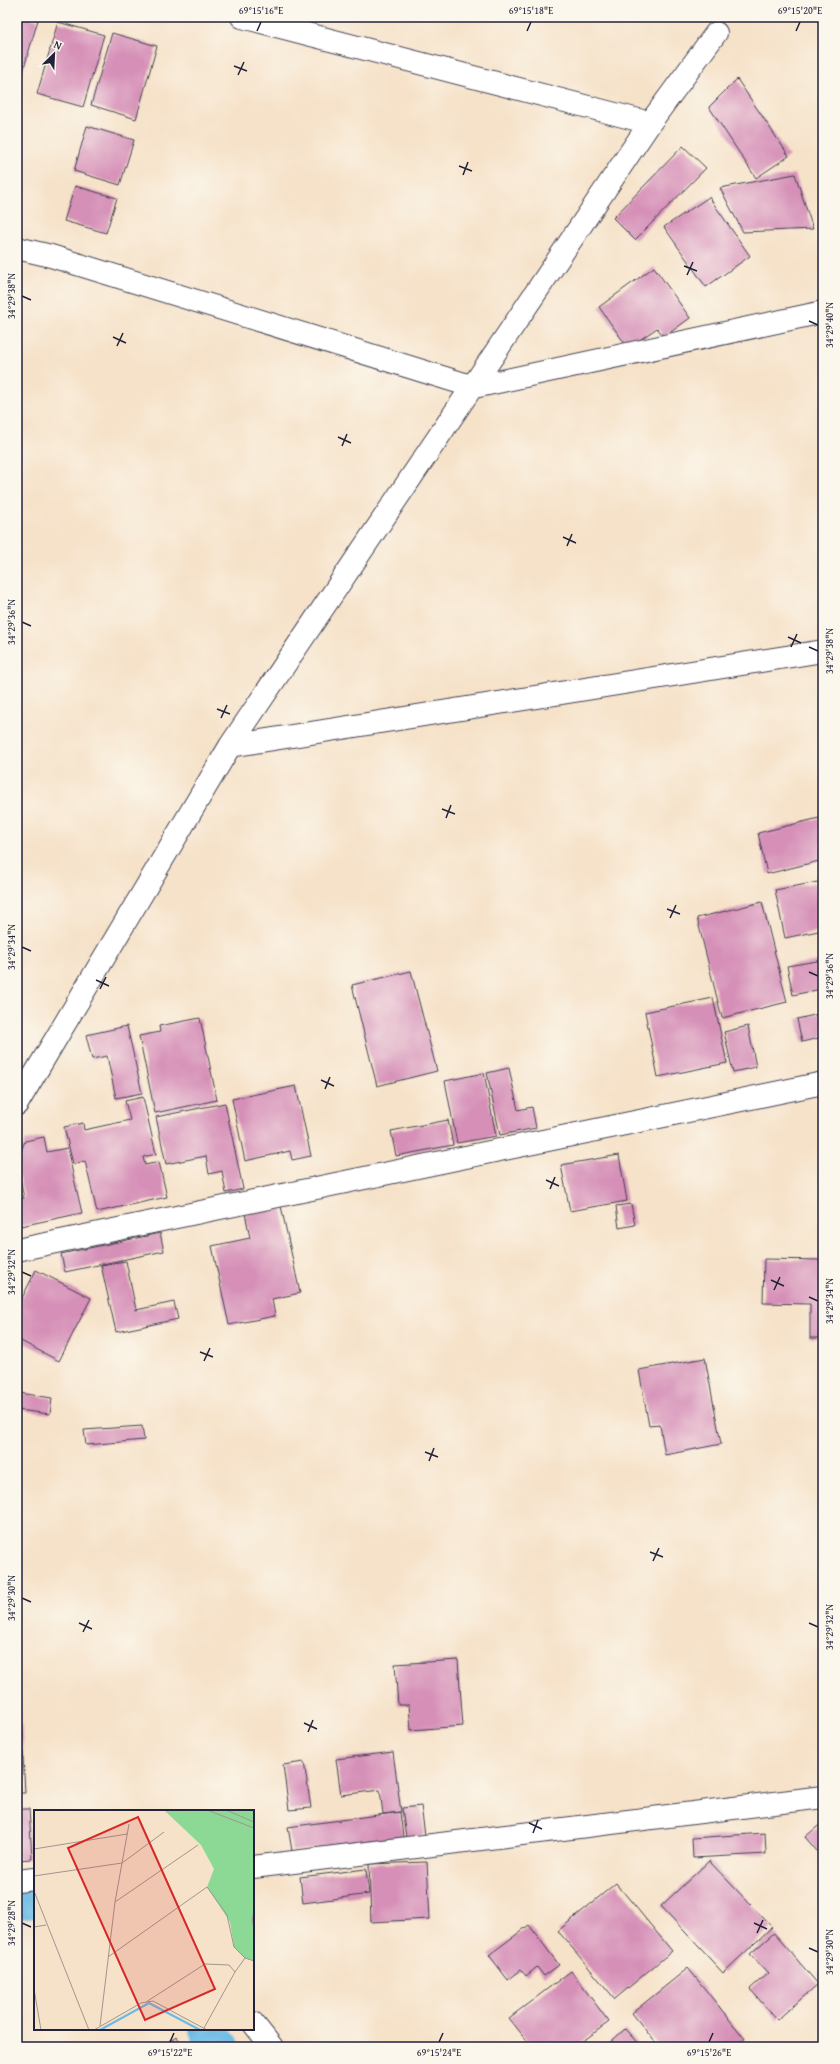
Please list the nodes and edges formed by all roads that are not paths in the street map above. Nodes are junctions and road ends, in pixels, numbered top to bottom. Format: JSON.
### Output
{"nodes":[{"id":1,"x":242,"y":17,"type":"edge"},
{"id":2,"x":716,"y":33,"type":"dead end"},
{"id":3,"x":650,"y":123,"type":"junction"},
{"id":4,"x":17,"y":248,"type":"edge"},
{"id":5,"x":823,"y":312,"type":"edge"},
{"id":6,"x":474,"y":387,"type":"junction"},
{"id":7,"x":823,"y":651,"type":"edge"},
{"id":8,"x":230,"y":746,"type":"junction"},
{"id":9,"x":823,"y":1083,"type":"edge"},
{"id":10,"x":17,"y":1104,"type":"edge"},
{"id":11,"x":17,"y":1250,"type":"edge"},
{"id":12,"x":823,"y":1797,"type":"edge"},
{"id":13,"x":254,"y":1867,"type":"edge"},
{"id":14,"x":34,"y":1879,"type":"edge"},
{"id":15,"x":17,"y":1881,"type":"edge"},
{"id":16,"x":254,"y":2024,"type":"edge"},
{"id":17,"x":272,"y":2047,"type":"edge"}],
"edges":[{"from":1,"to":3,"type":"street"},
{"from":2,"to":3,"type":"street"},
{"from":3,"to":6,"type":"street"},
{"from":4,"to":6,"type":"street"},
{"from":5,"to":6,"type":"street"},
{"from":6,"to":8,"type":"street"},
{"from":7,"to":8,"type":"street"},
{"from":8,"to":10,"type":"street"},
{"from":9,"to":11,"type":"street"},
{"from":12,"to":13,"type":"street"},
{"from":14,"to":15,"type":"street"},
{"from":16,"to":17,"type":"street"}]}
